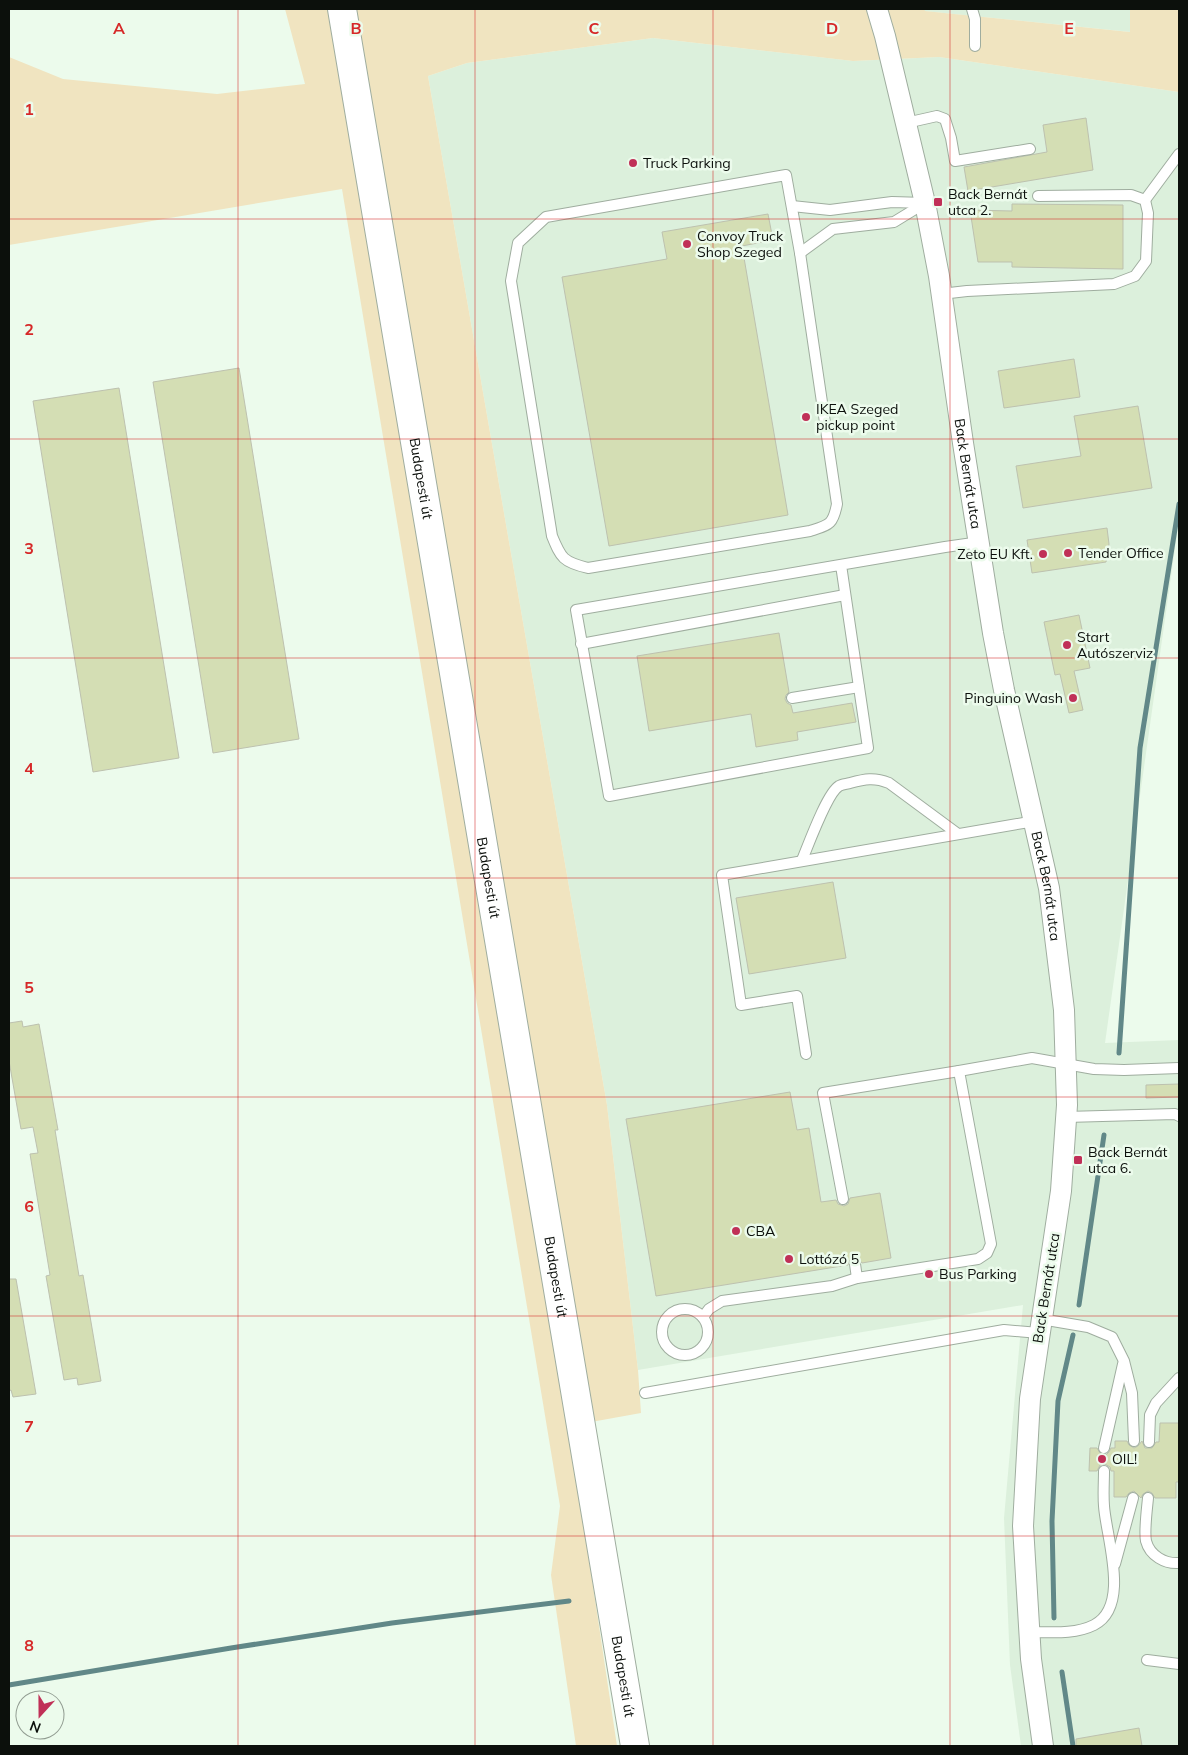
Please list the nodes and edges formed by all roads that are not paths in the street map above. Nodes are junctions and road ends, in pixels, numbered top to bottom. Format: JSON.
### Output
{"nodes":[{"id":1,"x":342,"y":9,"type":"edge"},
{"id":2,"x":877,"y":9,"type":"edge"},
{"id":3,"x":972,"y":9,"type":"edge"},
{"id":4,"x":975,"y":46,"type":"dead end"},
{"id":5,"x":906,"y":123,"type":"junction"},
{"id":6,"x":1030,"y":149,"type":"dead end"},
{"id":7,"x":1179,"y":154,"type":"edge"},
{"id":8,"x":1038,"y":196,"type":"dead end"},
{"id":9,"x":1144,"y":200,"type":"junction"},
{"id":10,"x":925,"y":203,"type":"junction"},
{"id":11,"x":792,"y":206,"type":"junction"},
{"id":12,"x":830,"y":210,"type":"junction"},
{"id":13,"x":833,"y":229,"type":"junction"},
{"id":14,"x":800,"y":253,"type":"junction"},
{"id":15,"x":942,"y":294,"type":"junction"},
{"id":16,"x":980,"y":542,"type":"junction"},
{"id":17,"x":841,"y":565,"type":"junction"},
{"id":18,"x":845,"y":595,"type":"junction"},
{"id":19,"x":581,"y":644,"type":"junction"},
{"id":20,"x":860,"y":687,"type":"junction"},
{"id":21,"x":792,"y":698,"type":"dead end"},
{"id":22,"x":1034,"y":821,"type":"junction"},
{"id":23,"x":958,"y":834,"type":"junction"},
{"id":24,"x":802,"y":860,"type":"junction"},
{"id":25,"x":806,"y":1054,"type":"dead end"},
{"id":26,"x":1067,"y":1065,"type":"junction"},
{"id":27,"x":1179,"y":1068,"type":"edge"},
{"id":28,"x":960,"y":1071,"type":"junction"},
{"id":29,"x":1179,"y":1116,"type":"edge"},
{"id":30,"x":1066,"y":1117,"type":"junction"},
{"id":31,"x":843,"y":1199,"type":"dead end"},
{"id":32,"x":855,"y":1264,"type":"dead end"},
{"id":33,"x":857,"y":1278,"type":"junction"},
{"id":34,"x":703,"y":1317,"type":"junction"},
{"id":35,"x":1040,"y":1326,"type":"junction"},
{"id":36,"x":1124,"y":1361,"type":"junction"},
{"id":37,"x":1179,"y":1378,"type":"edge"},
{"id":38,"x":645,"y":1393,"type":"dead end"},
{"id":39,"x":1134,"y":1441,"type":"dead end"},
{"id":40,"x":1149,"y":1442,"type":"dead end"},
{"id":41,"x":1104,"y":1448,"type":"dead end"},
{"id":42,"x":1104,"y":1471,"type":"dead end"},
{"id":43,"x":1133,"y":1498,"type":"dead end"},
{"id":44,"x":1148,"y":1498,"type":"dead end"},
{"id":45,"x":1179,"y":1563,"type":"edge"},
{"id":46,"x":1114,"y":1569,"type":"junction"},
{"id":47,"x":1029,"y":1632,"type":"junction"},
{"id":48,"x":1147,"y":1660,"type":"dead end"},
{"id":49,"x":1179,"y":1664,"type":"edge"},
{"id":50,"x":635,"y":1746,"type":"edge"},
{"id":51,"x":1044,"y":1746,"type":"edge"}],
"edges":[{"from":1,"to":50,"type":"main road","name":"Budapesti út"},
{"from":2,"to":5,"type":"street","name":"Back Bernát utca"},
{"from":3,"to":4,"type":"lane"},
{"from":5,"to":6,"type":"lane"},
{"from":5,"to":10,"type":"street","name":"Back Bernát utca"},
{"from":7,"to":9,"type":"lane"},
{"from":8,"to":9,"type":"lane"},
{"from":9,"to":15,"type":"lane"},
{"from":10,"to":12,"type":"lane"},
{"from":10,"to":13,"type":"lane"},
{"from":10,"to":15,"type":"street","name":"Back Bernát utca"},
{"from":11,"to":12,"type":"lane"},
{"from":11,"to":14,"type":"lane"},
{"from":11,"to":14,"type":"lane"},
{"from":12,"to":13,"type":"lane"},
{"from":13,"to":14,"type":"lane"},
{"from":15,"to":16,"type":"street","name":"Back Bernát utca"},
{"from":16,"to":17,"type":"lane"},
{"from":16,"to":22,"type":"street","name":"Back Bernát utca"},
{"from":17,"to":18,"type":"lane"},
{"from":17,"to":19,"type":"lane"},
{"from":18,"to":19,"type":"lane"},
{"from":18,"to":20,"type":"lane"},
{"from":19,"to":20,"type":"lane"},
{"from":20,"to":21,"type":"lane"},
{"from":22,"to":23,"type":"lane"},
{"from":22,"to":26,"type":"street","name":"Back Bernát utca"},
{"from":23,"to":24,"type":"lane"},
{"from":23,"to":24,"type":"lane"},
{"from":24,"to":25,"type":"lane"},
{"from":26,"to":27,"type":"lane"},
{"from":26,"to":28,"type":"lane"},
{"from":26,"to":30,"type":"street","name":"Back Bernát utca"},
{"from":28,"to":31,"type":"lane"},
{"from":28,"to":33,"type":"lane"},
{"from":29,"to":30,"type":"lane"},
{"from":30,"to":35,"type":"street","name":"Back Bernát utca"},
{"from":32,"to":33,"type":"lane"},
{"from":33,"to":34,"type":"lane"},
{"from":34,"to":34,"type":"lane"},
{"from":35,"to":36,"type":"lane"},
{"from":35,"to":38,"type":"lane"},
{"from":35,"to":47,"type":"street","name":"Back Bernát utca"},
{"from":36,"to":39,"type":"lane"},
{"from":36,"to":41,"type":"lane"},
{"from":37,"to":40,"type":"lane"},
{"from":42,"to":46,"type":"lane"},
{"from":43,"to":46,"type":"lane"},
{"from":44,"to":45,"type":"lane"},
{"from":46,"to":47,"type":"lane"},
{"from":47,"to":51,"type":"street","name":"Back Bernát utca"},
{"from":48,"to":49,"type":"lane"}]}
